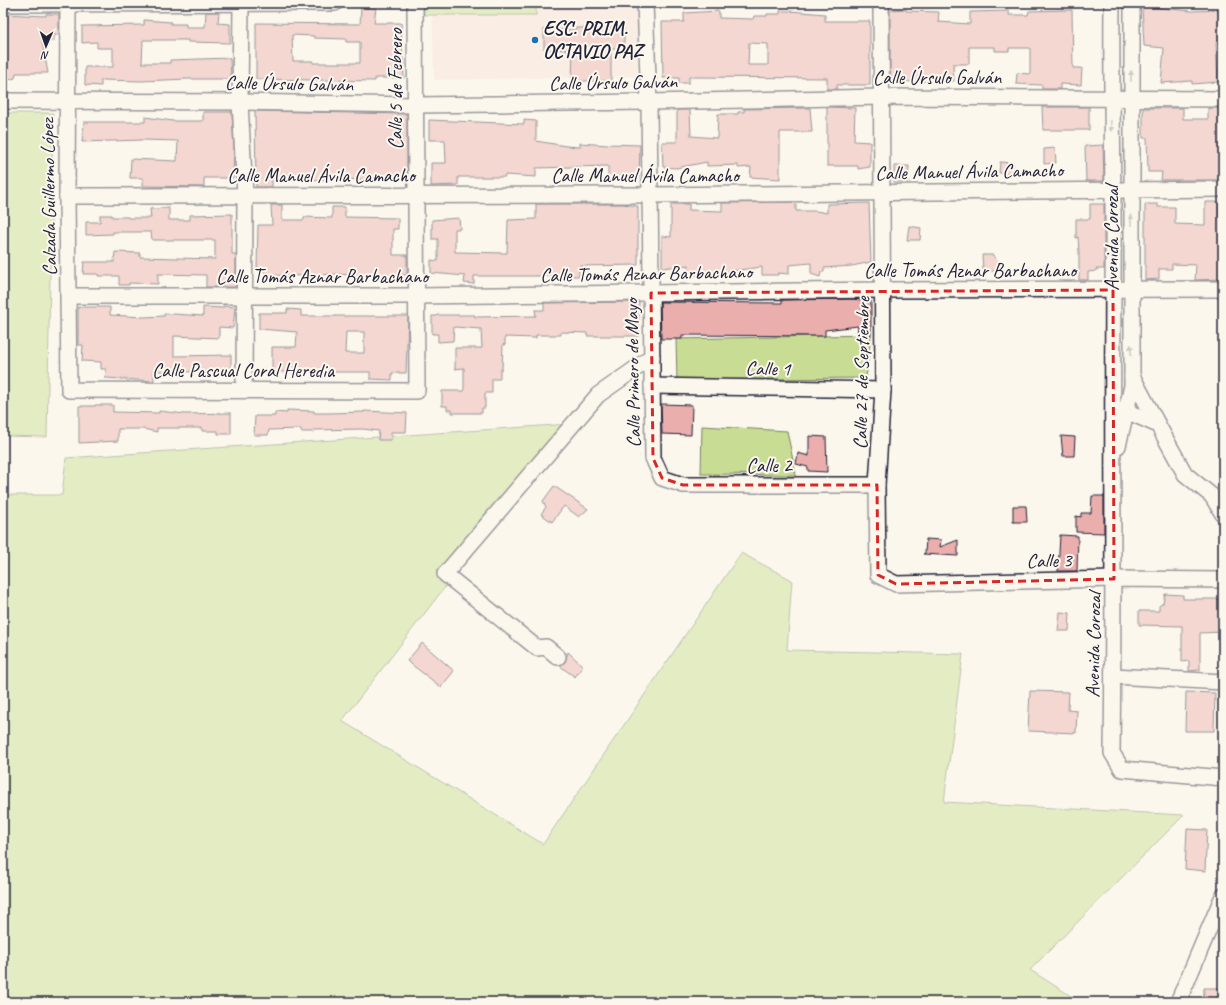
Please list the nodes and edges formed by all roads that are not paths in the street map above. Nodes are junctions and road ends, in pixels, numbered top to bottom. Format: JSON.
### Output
{"nodes":[{"id":1,"x":68,"y":3,"type":"edge"},
{"id":2,"x":242,"y":3,"type":"edge"},
{"id":3,"x":335,"y":3,"type":"edge"},
{"id":4,"x":415,"y":3,"type":"edge"},
{"id":5,"x":644,"y":3,"type":"edge"},
{"id":6,"x":881,"y":3,"type":"edge"},
{"id":7,"x":1112,"y":3,"type":"edge"},
{"id":8,"x":1132,"y":3,"type":"edge"},
{"id":9,"x":3,"y":4,"type":"edge"},
{"id":10,"x":881,"y":97,"type":"junction"},
{"id":11,"x":1111,"y":99,"type":"junction"},
{"id":12,"x":1223,"y":99,"type":"edge"},
{"id":13,"x":1131,"y":100,"type":"junction"},
{"id":14,"x":3,"y":101,"type":"edge"},
{"id":15,"x":67,"y":101,"type":"junction"},
{"id":16,"x":240,"y":102,"type":"junction"},
{"id":17,"x":649,"y":102,"type":"junction"},
{"id":18,"x":415,"y":105,"type":"junction"},
{"id":19,"x":1112,"y":189,"type":"junction"},
{"id":20,"x":1131,"y":189,"type":"junction"},
{"id":21,"x":1223,"y":189,"type":"edge"},
{"id":22,"x":881,"y":193,"type":"junction"},
{"id":23,"x":245,"y":195,"type":"junction"},
{"id":24,"x":650,"y":195,"type":"junction"},
{"id":25,"x":67,"y":196,"type":"junction"},
{"id":26,"x":415,"y":196,"type":"junction"},
{"id":27,"x":1223,"y":289,"type":"edge"},
{"id":28,"x":883,"y":290,"type":"junction"},
{"id":29,"x":1113,"y":290,"type":"junction"},
{"id":30,"x":1132,"y":290,"type":"junction"},
{"id":31,"x":651,"y":293,"type":"junction"},
{"id":32,"x":69,"y":296,"type":"junction"},
{"id":33,"x":415,"y":296,"type":"junction"},
{"id":34,"x":245,"y":297,"type":"junction"},
{"id":35,"x":652,"y":357,"type":"junction"},
{"id":36,"x":1132,"y":375,"type":"junction"},
{"id":37,"x":652,"y":386,"type":"junction"},
{"id":38,"x":244,"y":389,"type":"junction"},
{"id":39,"x":69,"y":390,"type":"joint"},
{"id":40,"x":883,"y":390,"type":"junction"},
{"id":41,"x":417,"y":391,"type":"joint"},
{"id":42,"x":1119,"y":410,"type":"junction"},
{"id":43,"x":1158,"y":425,"type":"junction"},
{"id":44,"x":662,"y":478,"type":"joint"},
{"id":45,"x":878,"y":485,"type":"junction"},
{"id":46,"x":1223,"y":514,"type":"edge"},
{"id":47,"x":878,"y":575,"type":"joint"},
{"id":48,"x":1114,"y":579,"type":"junction"},
{"id":49,"x":1223,"y":580,"type":"edge"},
{"id":50,"x":558,"y":658,"type":"dead end"},
{"id":51,"x":1113,"y":676,"type":"junction"},
{"id":52,"x":1223,"y":682,"type":"edge"},
{"id":53,"x":1223,"y":778,"type":"edge"},
{"id":54,"x":1222,"y":899,"type":"edge"},
{"id":55,"x":1217,"y":926,"type":"edge"},
{"id":56,"x":1178,"y":1002,"type":"edge"}],
"edges":[{"from":1,"to":2,"type":"street"},
{"from":1,"to":9,"type":"street"},
{"from":1,"to":15,"type":"street","name":"Calzada Guillermo López"},
{"from":2,"to":3,"type":"street"},
{"from":2,"to":16,"type":"street"},
{"from":4,"to":18,"type":"street","name":"Calle 5 de Febrero"},
{"from":5,"to":17,"type":"street","name":"Calle Primero de Mayo"},
{"from":6,"to":10,"type":"street","name":"Calle 27 de Septiembre"},
{"from":7,"to":11,"type":"street","name":"Avenida Corozal"},
{"from":13,"to":8,"type":"street","name":"Avenida Corozal","one_way":true},
{"from":10,"to":11,"type":"street","name":"Calle Úrsulo Galván"},
{"from":10,"to":17,"type":"street","name":"Calle Úrsulo Galván"},
{"from":10,"to":22,"type":"street","name":"Calle 27 de Septiembre"},
{"from":11,"to":13,"type":"street","name":"Calle Úrsulo Galván"},
{"from":11,"to":19,"type":"street","name":"Avenida Corozal","one_way":true},
{"from":12,"to":13,"type":"street","name":"Calle Úrsulo Galván"},
{"from":13,"to":20,"type":"street","name":"Avenida Corozal"},
{"from":14,"to":15,"type":"street","name":"Calle Úrsulo Galván"},
{"from":15,"to":16,"type":"street","name":"Calle Úrsulo Galván"},
{"from":15,"to":25,"type":"street","name":"Calzada Guillermo López"},
{"from":16,"to":18,"type":"street","name":"Calle Úrsulo Galván"},
{"from":16,"to":23,"type":"street"},
{"from":17,"to":18,"type":"street","name":"Calle Úrsulo Galván"},
{"from":17,"to":24,"type":"street","name":"Calle Primero de Mayo"},
{"from":18,"to":26,"type":"street","name":"Calle 5 de Febrero"},
{"from":19,"to":20,"type":"street","name":"Calle Manuel Ávila Camacho"},
{"from":19,"to":22,"type":"street","name":"Calle Manuel Ávila Camacho"},
{"from":19,"to":29,"type":"street","name":"Avenida Corozal"},
{"from":20,"to":21,"type":"street","name":"Calle Manuel Ávila Camacho"},
{"from":30,"to":20,"type":"street","name":"Avenida Corozal","one_way":true},
{"from":22,"to":24,"type":"street","name":"Calle Manuel Ávila Camacho"},
{"from":22,"to":28,"type":"street","name":"Calle 27 de Septiembre"},
{"from":23,"to":25,"type":"street","name":"Calle Manuel Ávila Camacho"},
{"from":23,"to":26,"type":"street","name":"Calle Manuel Ávila Camacho"},
{"from":23,"to":34,"type":"street"},
{"from":24,"to":26,"type":"street","name":"Calle Manuel Ávila Camacho"},
{"from":24,"to":31,"type":"street","name":"Calle Primero de Mayo"},
{"from":25,"to":32,"type":"street","name":"Calzada Guillermo López"},
{"from":26,"to":33,"type":"street","name":"Calle 5 de Febrero"},
{"from":27,"to":30,"type":"street","name":"Calle Tomás Aznar Barbachano"},
{"from":28,"to":29,"type":"street","name":"Calle Tomás Aznar Barbachano"},
{"from":28,"to":31,"type":"street","name":"Calle Tomás Aznar Barbachano"},
{"from":28,"to":40,"type":"street","name":"Calle 27 de Septiembre"},
{"from":29,"to":30,"type":"street","name":"Calle Tomás Aznar Barbachano"},
{"from":29,"to":42,"type":"street","name":"Avenida Corozal"},
{"from":36,"to":30,"type":"street","name":"Avenida Corozal","one_way":true},
{"from":31,"to":33,"type":"street","name":"Calle Tomás Aznar Barbachano"},
{"from":31,"to":35,"type":"street","name":"Calle Primero de Mayo"},
{"from":32,"to":34,"type":"street","name":"Calle Tomás Aznar Barbachano"},
{"from":32,"to":39,"type":"street","name":"Calzada Guillermo López"},
{"from":33,"to":34,"type":"street","name":"Calle Tomás Aznar Barbachano"},
{"from":33,"to":41,"type":"street","name":"Calle 5 de Febrero"},
{"from":34,"to":38,"type":"street"},
{"from":35,"to":37,"type":"street","name":"Calle Primero de Mayo"},
{"from":35,"to":50,"type":"street"},
{"from":36,"to":42,"type":"street","name":"Avenida Corozal"},
{"from":36,"to":43,"type":"street"},
{"from":37,"to":40,"type":"street","name":"Calle 1"},
{"from":37,"to":44,"type":"street","name":"Calle Primero de Mayo"},
{"from":38,"to":39,"type":"street","name":"Calle Pascual Coral Heredia"},
{"from":38,"to":41,"type":"street","name":"Calle Pascual Coral Heredia"},
{"from":40,"to":45,"type":"street","name":"Calle 27 de Septiembre"},
{"from":42,"to":43,"type":"street"},
{"from":42,"to":48,"type":"street","name":"Avenida Corozal"},
{"from":43,"to":46,"type":"street"},
{"from":44,"to":45,"type":"street","name":"Calle 2"},
{"from":45,"to":47,"type":"street","name":"Calle 27 de Septiembre"},
{"from":47,"to":48,"type":"street","name":"Calle 3"},
{"from":48,"to":49,"type":"street","name":"Calle 3"},
{"from":48,"to":51,"type":"street","name":"Avenida Corozal"},
{"from":51,"to":52,"type":"street"},
{"from":51,"to":53,"type":"street","name":"Avenida Corozal"},
{"from":54,"to":55,"type":"street"},
{"from":55,"to":56,"type":"street"}]}
